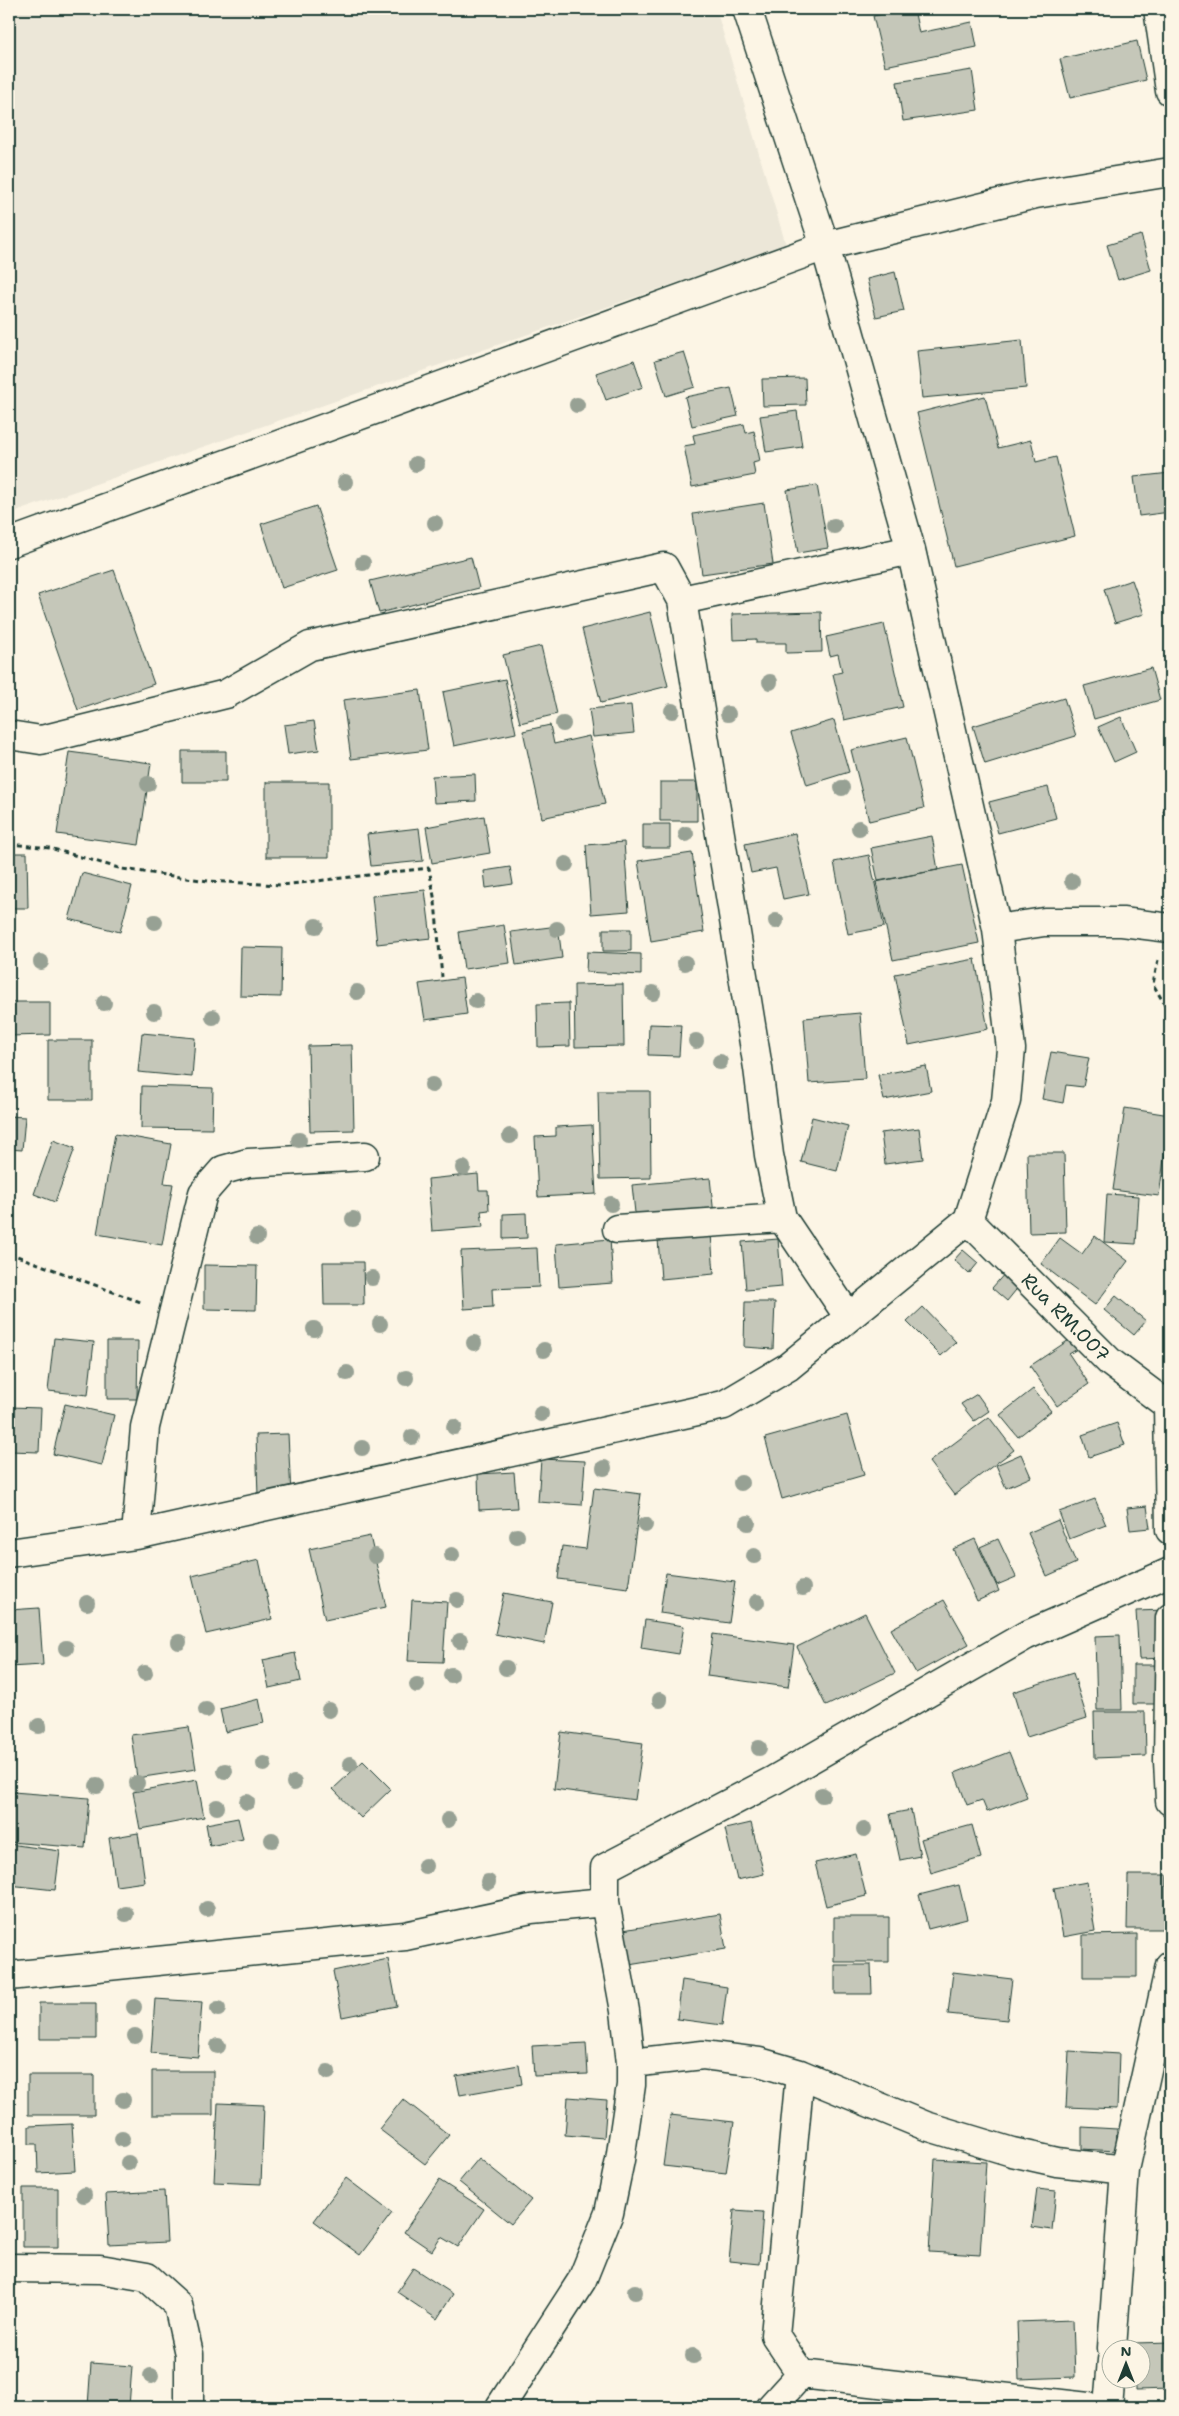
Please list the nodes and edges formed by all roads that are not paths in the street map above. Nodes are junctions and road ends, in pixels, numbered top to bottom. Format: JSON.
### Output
{"nodes":[{"id":1,"x":747,"y":9,"type":"edge"},
{"id":2,"x":1163,"y":18,"type":"edge"},
{"id":3,"x":1170,"y":91,"type":"edge"},
{"id":4,"x":1170,"y":172,"type":"edge"},
{"id":5,"x":825,"y":246,"type":"junction"},
{"id":6,"x":9,"y":543,"type":"edge"},
{"id":7,"x":911,"y":550,"type":"junction"},
{"id":8,"x":682,"y":600,"type":"junction"},
{"id":9,"x":9,"y":735,"type":"edge"},
{"id":10,"x":1168,"y":928,"type":"edge"},
{"id":11,"x":997,"y":929,"type":"junction"},
{"id":12,"x":365,"y":1156,"type":"dead end"},
{"id":13,"x":782,"y":1218,"type":"junction"},
{"id":14,"x":968,"y":1220,"type":"junction"},
{"id":15,"x":617,"y":1229,"type":"dead end"},
{"id":16,"x":848,"y":1316,"type":"junction"},
{"id":17,"x":1169,"y":1406,"type":"edge"},
{"id":18,"x":1170,"y":1530,"type":"edge"},
{"id":19,"x":136,"y":1535,"type":"junction"},
{"id":20,"x":9,"y":1552,"type":"edge"},
{"id":21,"x":1170,"y":1572,"type":"edge"},
{"id":22,"x":1170,"y":1618,"type":"edge"},
{"id":23,"x":1170,"y":1801,"type":"edge"},
{"id":24,"x":605,"y":1902,"type":"junction"},
{"id":25,"x":1170,"y":1964,"type":"edge"},
{"id":26,"x":9,"y":1976,"type":"edge"},
{"id":27,"x":630,"y":2063,"type":"junction"},
{"id":28,"x":800,"y":2074,"type":"junction"},
{"id":29,"x":1125,"y":2170,"type":"junction"},
{"id":30,"x":9,"y":2268,"type":"edge"},
{"id":31,"x":1113,"y":2338,"type":"edge"},
{"id":32,"x":801,"y":2374,"type":"junction"},
{"id":33,"x":1110,"y":2388,"type":"edge"},
{"id":34,"x":189,"y":2407,"type":"edge"},
{"id":35,"x":500,"y":2407,"type":"edge"},
{"id":36,"x":770,"y":2407,"type":"edge"},
{"id":37,"x":1088,"y":2407,"type":"edge"},
{"id":38,"x":1108,"y":2407,"type":"edge"}],
"edges":[{"from":1,"to":5,"type":"street"},
{"from":2,"to":3,"type":"street"},
{"from":4,"to":5,"type":"street"},
{"from":5,"to":6,"type":"street"},
{"from":5,"to":7,"type":"street"},
{"from":7,"to":8,"type":"street"},
{"from":7,"to":11,"type":"street"},
{"from":8,"to":9,"type":"street"},
{"from":8,"to":13,"type":"street"},
{"from":10,"to":11,"type":"street"},
{"from":11,"to":14,"type":"street"},
{"from":12,"to":19,"type":"street"},
{"from":13,"to":15,"type":"street"},
{"from":13,"to":16,"type":"street"},
{"from":14,"to":16,"type":"street"},
{"from":14,"to":17,"type":"street","name":"Rua RM.007"},
{"from":16,"to":19,"type":"street"},
{"from":17,"to":18,"type":"street"},
{"from":19,"to":20,"type":"street"},
{"from":21,"to":24,"type":"street"},
{"from":22,"to":23,"type":"street"},
{"from":24,"to":26,"type":"street"},
{"from":24,"to":27,"type":"street"},
{"from":25,"to":29,"type":"street"},
{"from":27,"to":28,"type":"street"},
{"from":27,"to":35,"type":"street"},
{"from":28,"to":29,"type":"street"},
{"from":28,"to":32,"type":"street"},
{"from":29,"to":31,"type":"street"},
{"from":30,"to":34,"type":"street"},
{"from":32,"to":36,"type":"street"},
{"from":32,"to":37,"type":"street"},
{"from":33,"to":38,"type":"street"}]}
